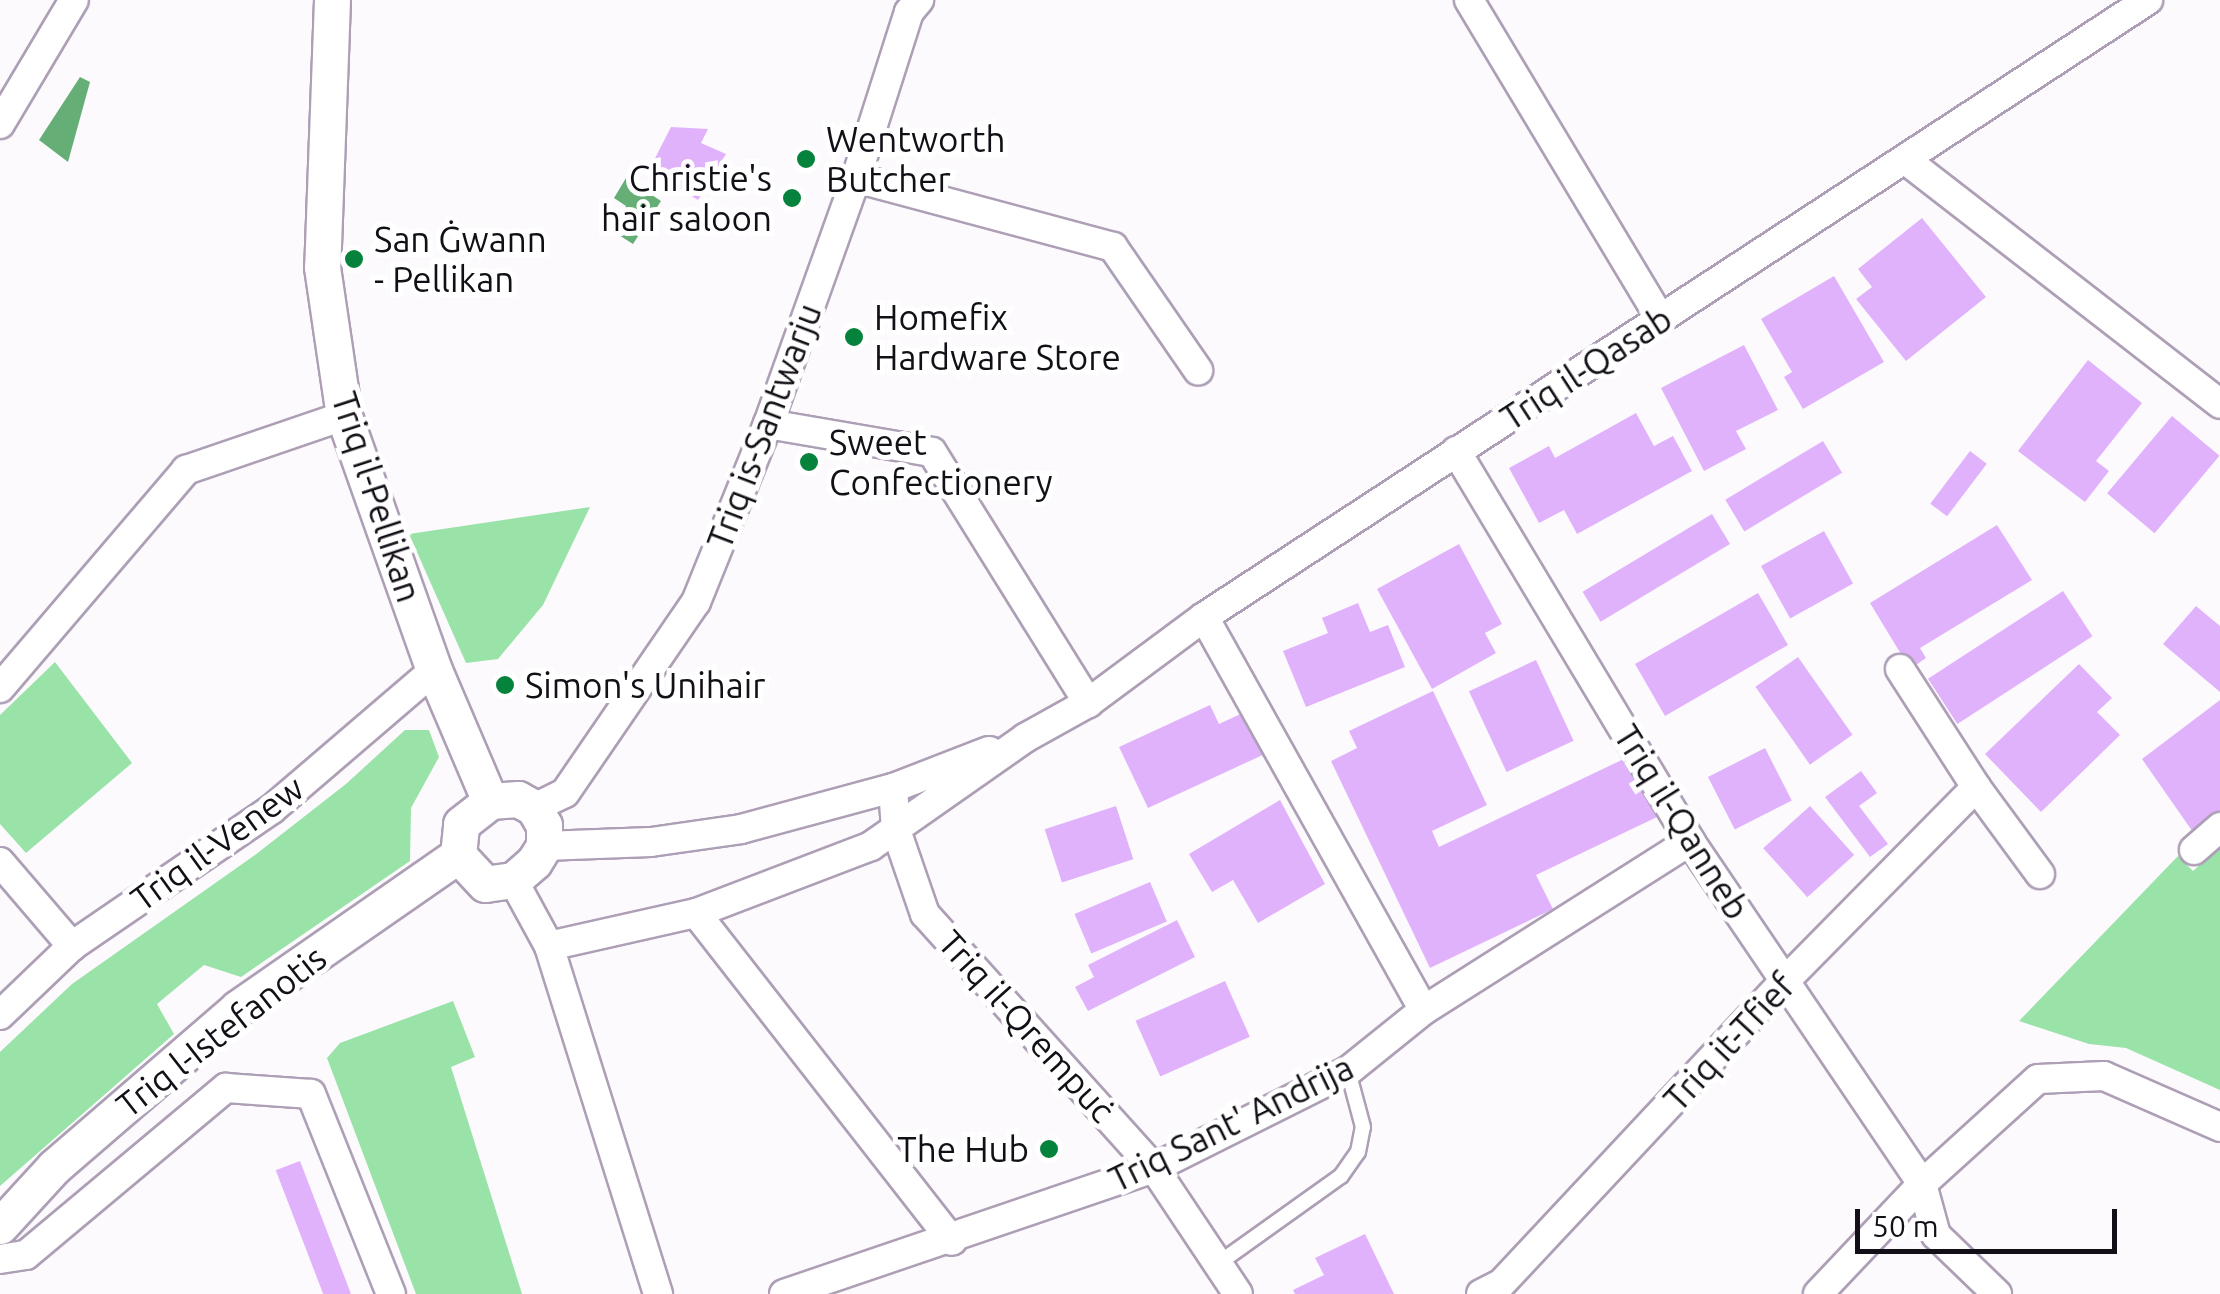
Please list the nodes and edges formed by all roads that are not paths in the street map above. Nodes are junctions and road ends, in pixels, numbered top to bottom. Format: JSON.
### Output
{"nodes":[{"id":1,"x":74,"y":0,"type":"edge"},
{"id":2,"x":332,"y":0,"type":"edge"},
{"id":3,"x":919,"y":0,"type":"edge"},
{"id":4,"x":1469,"y":0,"type":"edge"},
{"id":5,"x":2148,"y":0,"type":"edge"},
{"id":6,"x":0,"y":124,"type":"edge"},
{"id":7,"x":1908,"y":160,"type":"junction"},
{"id":8,"x":856,"y":178,"type":"junction"},
{"id":9,"x":1661,"y":320,"type":"junction"},
{"id":10,"x":1198,"y":370,"type":"dead end"},
{"id":11,"x":2220,"y":404,"type":"edge"},
{"id":12,"x":344,"y":416,"type":"junction"},
{"id":13,"x":768,"y":424,"type":"junction"},
{"id":14,"x":1456,"y":451,"type":"junction"},
{"id":15,"x":1204,"y":617,"type":"junction"},
{"id":16,"x":1900,"y":669,"type":"dead end"},
{"id":17,"x":434,"y":670,"type":"junction"},
{"id":18,"x":0,"y":688,"type":"edge"},
{"id":19,"x":1088,"y":703,"type":"junction"},
{"id":20,"x":1025,"y":738,"type":"junction"},
{"id":21,"x":1976,"y":787,"type":"junction"},
{"id":22,"x":893,"y":788,"type":"junction"},
{"id":23,"x":490,"y":802,"type":"junction"},
{"id":24,"x":534,"y":808,"type":"junction"},
{"id":25,"x":2220,"y":827,"type":"edge"},
{"id":26,"x":896,"y":830,"type":"junction"},
{"id":27,"x":1690,"y":841,"type":"junction"},
{"id":28,"x":544,"y":846,"type":"junction"},
{"id":29,"x":2194,"y":850,"type":"dead end"},
{"id":30,"x":458,"y":855,"type":"junction"},
{"id":31,"x":0,"y":862,"type":"edge"},
{"id":32,"x":2040,"y":874,"type":"dead end"},
{"id":33,"x":513,"y":880,"type":"junction"},
{"id":34,"x":696,"y":914,"type":"junction"},
{"id":35,"x":72,"y":946,"type":"junction"},
{"id":36,"x":548,"y":946,"type":"junction"},
{"id":37,"x":1783,"y":982,"type":"junction"},
{"id":38,"x":1424,"y":1010,"type":"junction"},
{"id":39,"x":0,"y":1014,"type":"edge"},
{"id":40,"x":1348,"y":1071,"type":"junction"},
{"id":41,"x":2220,"y":1127,"type":"edge"},
{"id":42,"x":1154,"y":1168,"type":"junction"},
{"id":43,"x":1922,"y":1184,"type":"junction"},
{"id":44,"x":0,"y":1226,"type":"edge"},
{"id":45,"x":952,"y":1240,"type":"junction"},
{"id":46,"x":0,"y":1260,"type":"edge"},
{"id":47,"x":1219,"y":1263,"type":"junction"},
{"id":48,"x":390,"y":1294,"type":"edge"},
{"id":49,"x":658,"y":1294,"type":"edge"},
{"id":50,"x":784,"y":1294,"type":"edge"},
{"id":51,"x":1238,"y":1294,"type":"edge"},
{"id":52,"x":1481,"y":1294,"type":"edge"},
{"id":53,"x":1818,"y":1294,"type":"edge"},
{"id":54,"x":1996,"y":1294,"type":"edge"}],
"edges":[{"from":1,"to":6,"type":"street"},
{"from":2,"to":12,"type":"street","name":"Triq il-Pellikan"},
{"from":3,"to":8,"type":"street","name":"Triq is-Santwarju"},
{"from":4,"to":9,"type":"street"},
{"from":5,"to":7,"type":"street","name":"Triq il-Qasab"},
{"from":7,"to":9,"type":"street","name":"Triq il-Qasab"},
{"from":7,"to":11,"type":"street"},
{"from":8,"to":10,"type":"street"},
{"from":8,"to":13,"type":"street","name":"Triq is-Santwarju"},
{"from":9,"to":14,"type":"street","name":"Triq il-Qasab"},
{"from":12,"to":17,"type":"street","name":"Triq il-Pellikan"},
{"from":12,"to":18,"type":"street"},
{"from":13,"to":19,"type":"street"},
{"from":13,"to":24,"type":"street","name":"Triq is-Santwarju"},
{"from":14,"to":15,"type":"street","name":"Triq il-Qasab"},
{"from":14,"to":27,"type":"street","name":"Triq il-Qanneb"},
{"from":15,"to":19,"type":"street","name":"Triq il-Qasab"},
{"from":15,"to":38,"type":"street"},
{"from":16,"to":21,"type":"street"},
{"from":17,"to":23,"type":"street","name":"Triq il-Pellikan"},
{"from":17,"to":35,"type":"street","name":"Triq il-Venew"},
{"from":19,"to":20,"type":"street","name":"Triq il-Qasab"},
{"from":20,"to":22,"type":"street","name":"Triq il-Qasab"},
{"from":20,"to":26,"type":"street","name":"Triq il-Qasab"},
{"from":21,"to":32,"type":"street"},
{"from":21,"to":37,"type":"street","name":"Triq it-Tfief"},
{"from":22,"to":26,"type":"street","name":"Triq il-Qrempuċ"},
{"from":22,"to":28,"type":"street","name":"Triq il-Qasab"},
{"from":23,"to":24,"type":"street"},
{"from":23,"to":30,"type":"street"},
{"from":24,"to":28,"type":"street"},
{"from":25,"to":29,"type":"street"},
{"from":26,"to":34,"type":"street","name":"Triq il-Qasab"},
{"from":26,"to":42,"type":"street","name":"Triq il-Qrempuċ"},
{"from":27,"to":37,"type":"street","name":"Triq il-Qanneb"},
{"from":27,"to":38,"type":"street","name":"Triq Sant' Andrija"},
{"from":28,"to":33,"type":"street"},
{"from":30,"to":33,"type":"street"},
{"from":30,"to":44,"type":"street","name":"Triq l-Istefanotis"},
{"from":31,"to":35,"type":"street"},
{"from":33,"to":36,"type":"street"},
{"from":34,"to":36,"type":"street","name":"Triq il-Qasab"},
{"from":34,"to":45,"type":"street"},
{"from":35,"to":39,"type":"street","name":"Triq il-Venew"},
{"from":36,"to":49,"type":"street"},
{"from":37,"to":43,"type":"street","name":"Triq il-Qanneb"},
{"from":37,"to":52,"type":"street","name":"Triq it-Tfief"},
{"from":38,"to":40,"type":"street","name":"Triq Sant' Andrija"},
{"from":40,"to":42,"type":"street","name":"Triq Sant' Andrija"},
{"from":40,"to":47,"type":"lane"},
{"from":41,"to":43,"type":"street"},
{"from":42,"to":45,"type":"street","name":"Triq Sant' Andrija"},
{"from":42,"to":47,"type":"street","name":"Triq il-Qrempuċ"},
{"from":43,"to":53,"type":"street"},
{"from":43,"to":54,"type":"street","name":"Triq il-Qanneb"},
{"from":45,"to":50,"type":"street","name":"Triq Sant' Andrija"},
{"from":46,"to":48,"type":"street"},
{"from":47,"to":51,"type":"street","name":"Triq il-Qrempuċ"}]}
